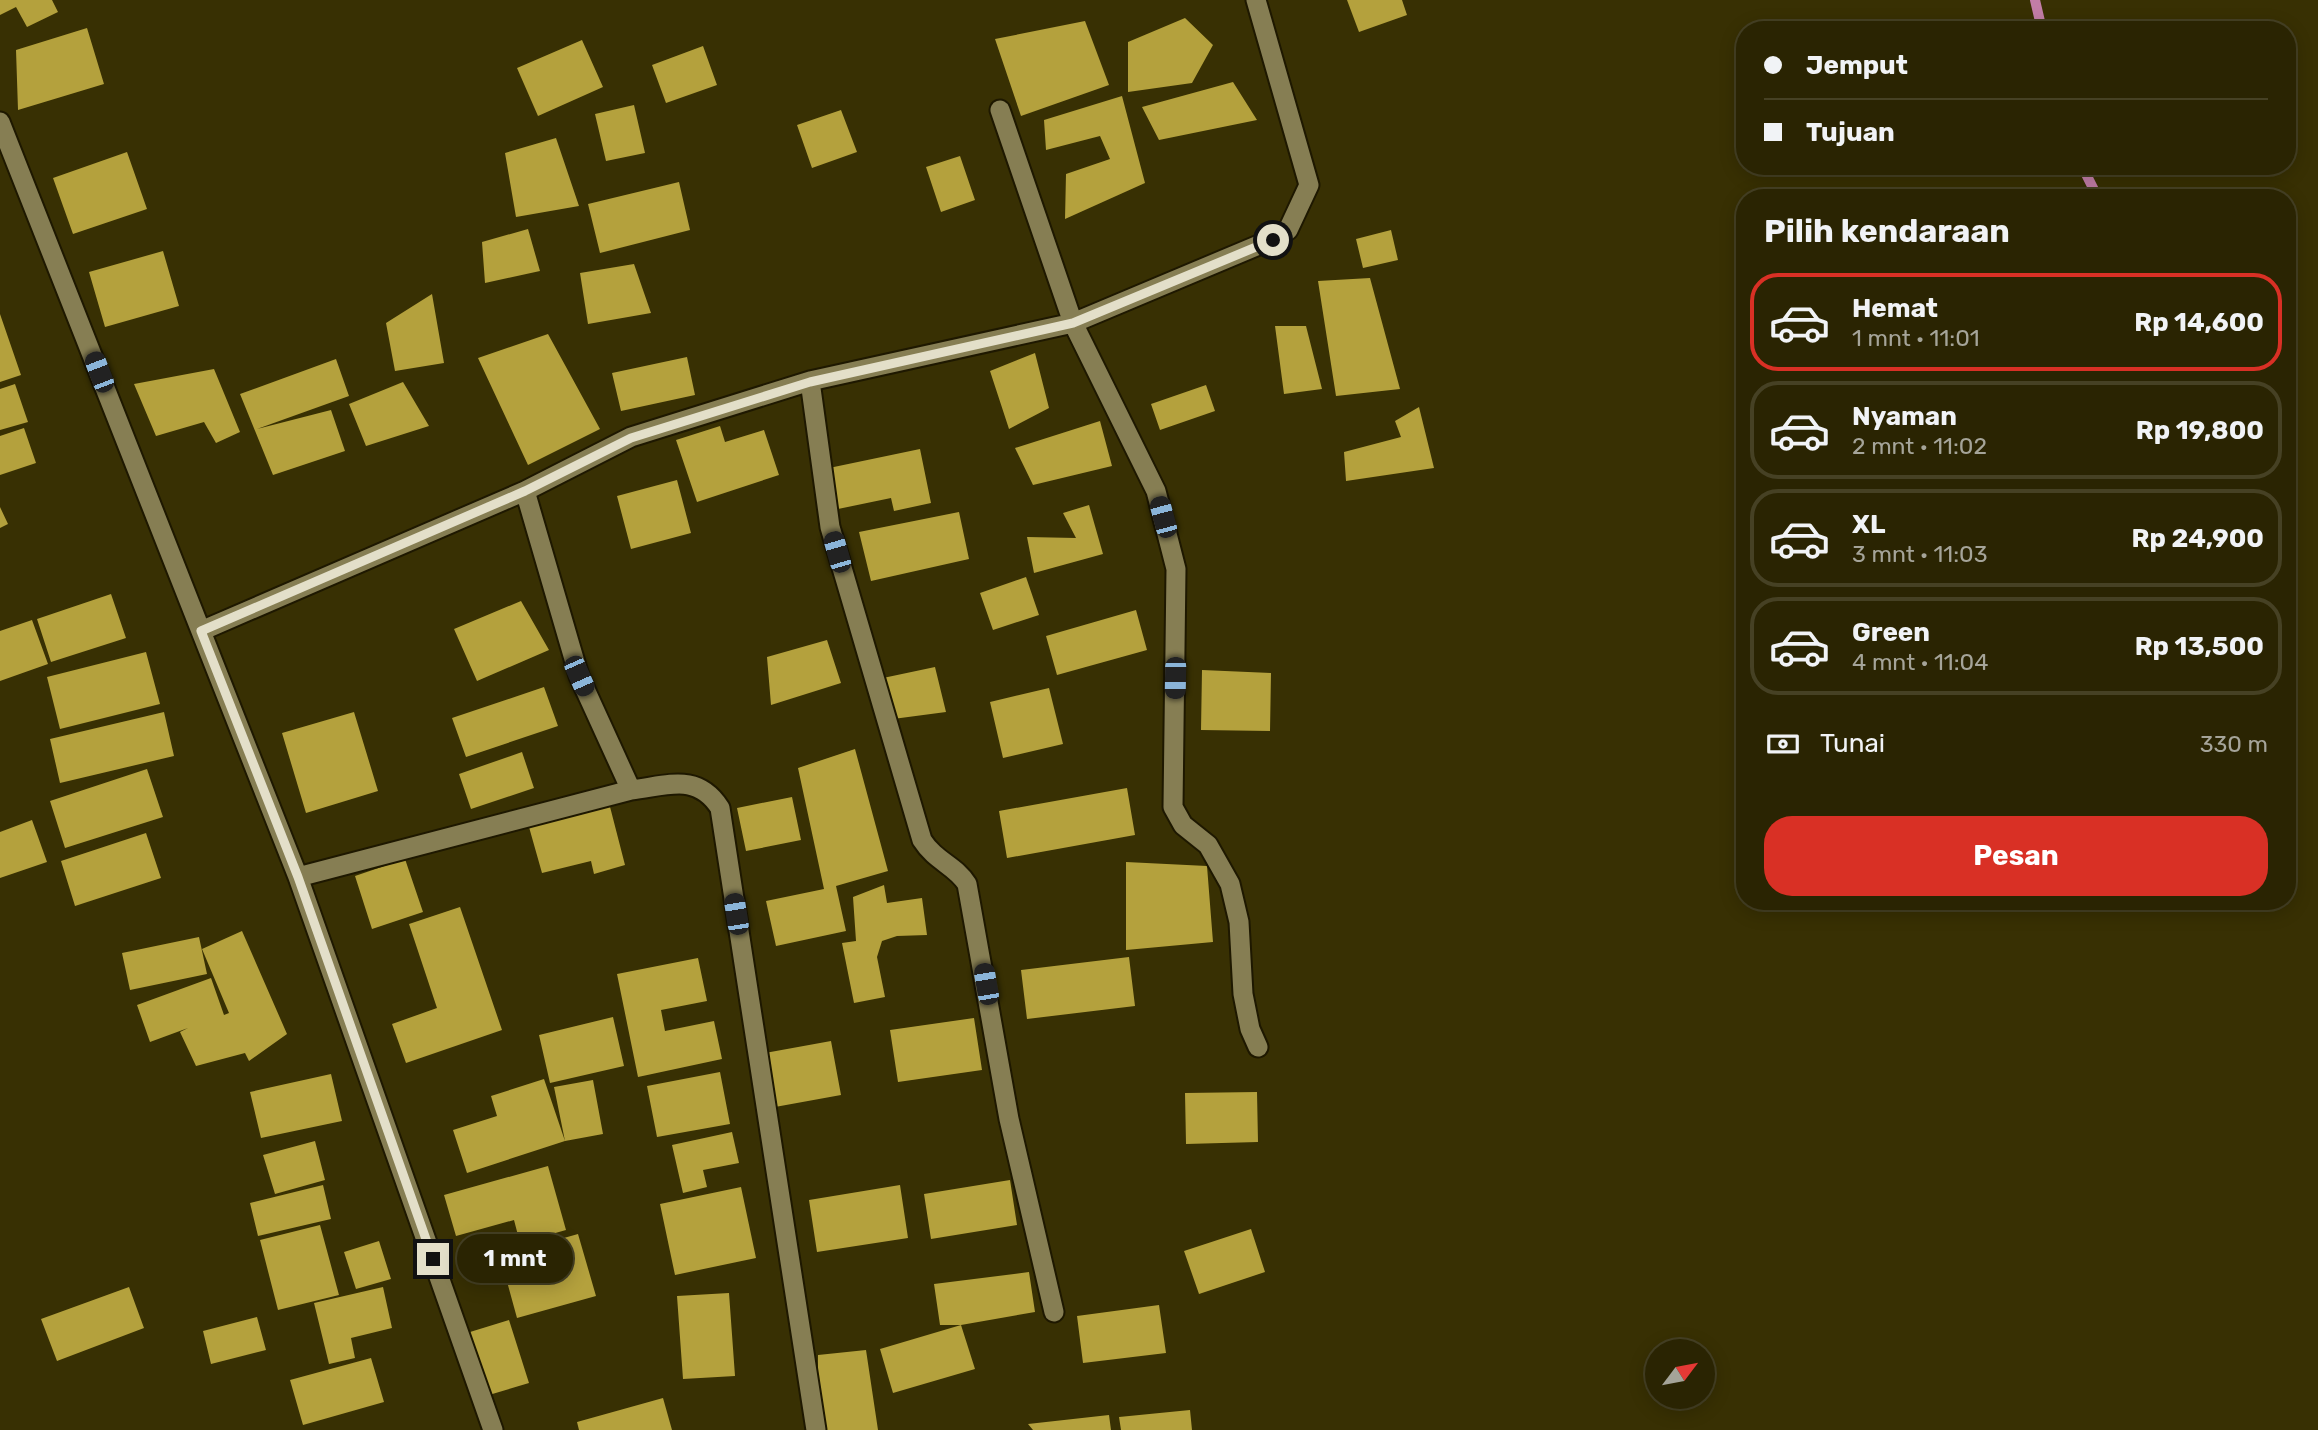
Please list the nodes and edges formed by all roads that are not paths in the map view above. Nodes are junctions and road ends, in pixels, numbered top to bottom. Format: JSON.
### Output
{"nodes":[{"id":1,"x":1256,"y":0,"type":"edge"},
{"id":2,"x":1000,"y":110,"type":"dead end"},
{"id":3,"x":0,"y":121,"type":"edge"},
{"id":4,"x":1073,"y":323,"type":"junction"},
{"id":5,"x":810,"y":382,"type":"junction"},
{"id":6,"x":525,"y":491,"type":"junction"},
{"id":7,"x":201,"y":631,"type":"junction"},
{"id":8,"x":631,"y":790,"type":"junction"},
{"id":9,"x":298,"y":877,"type":"junction"},
{"id":10,"x":1258,"y":1047,"type":"dead end"},
{"id":11,"x":1054,"y":1312,"type":"dead end"},
{"id":12,"x":493,"y":1430,"type":"edge"},
{"id":13,"x":816,"y":1430,"type":"edge"}],
"edges":[{"from":1,"to":4,"type":"street"},
{"from":2,"to":4,"type":"street"},
{"from":3,"to":7,"type":"street"},
{"from":4,"to":5,"type":"street"},
{"from":4,"to":10,"type":"street"},
{"from":5,"to":6,"type":"street"},
{"from":5,"to":11,"type":"street"},
{"from":6,"to":7,"type":"street"},
{"from":6,"to":8,"type":"street"},
{"from":7,"to":9,"type":"street"},
{"from":8,"to":9,"type":"street"},
{"from":8,"to":13,"type":"street"},
{"from":9,"to":12,"type":"street"}]}
